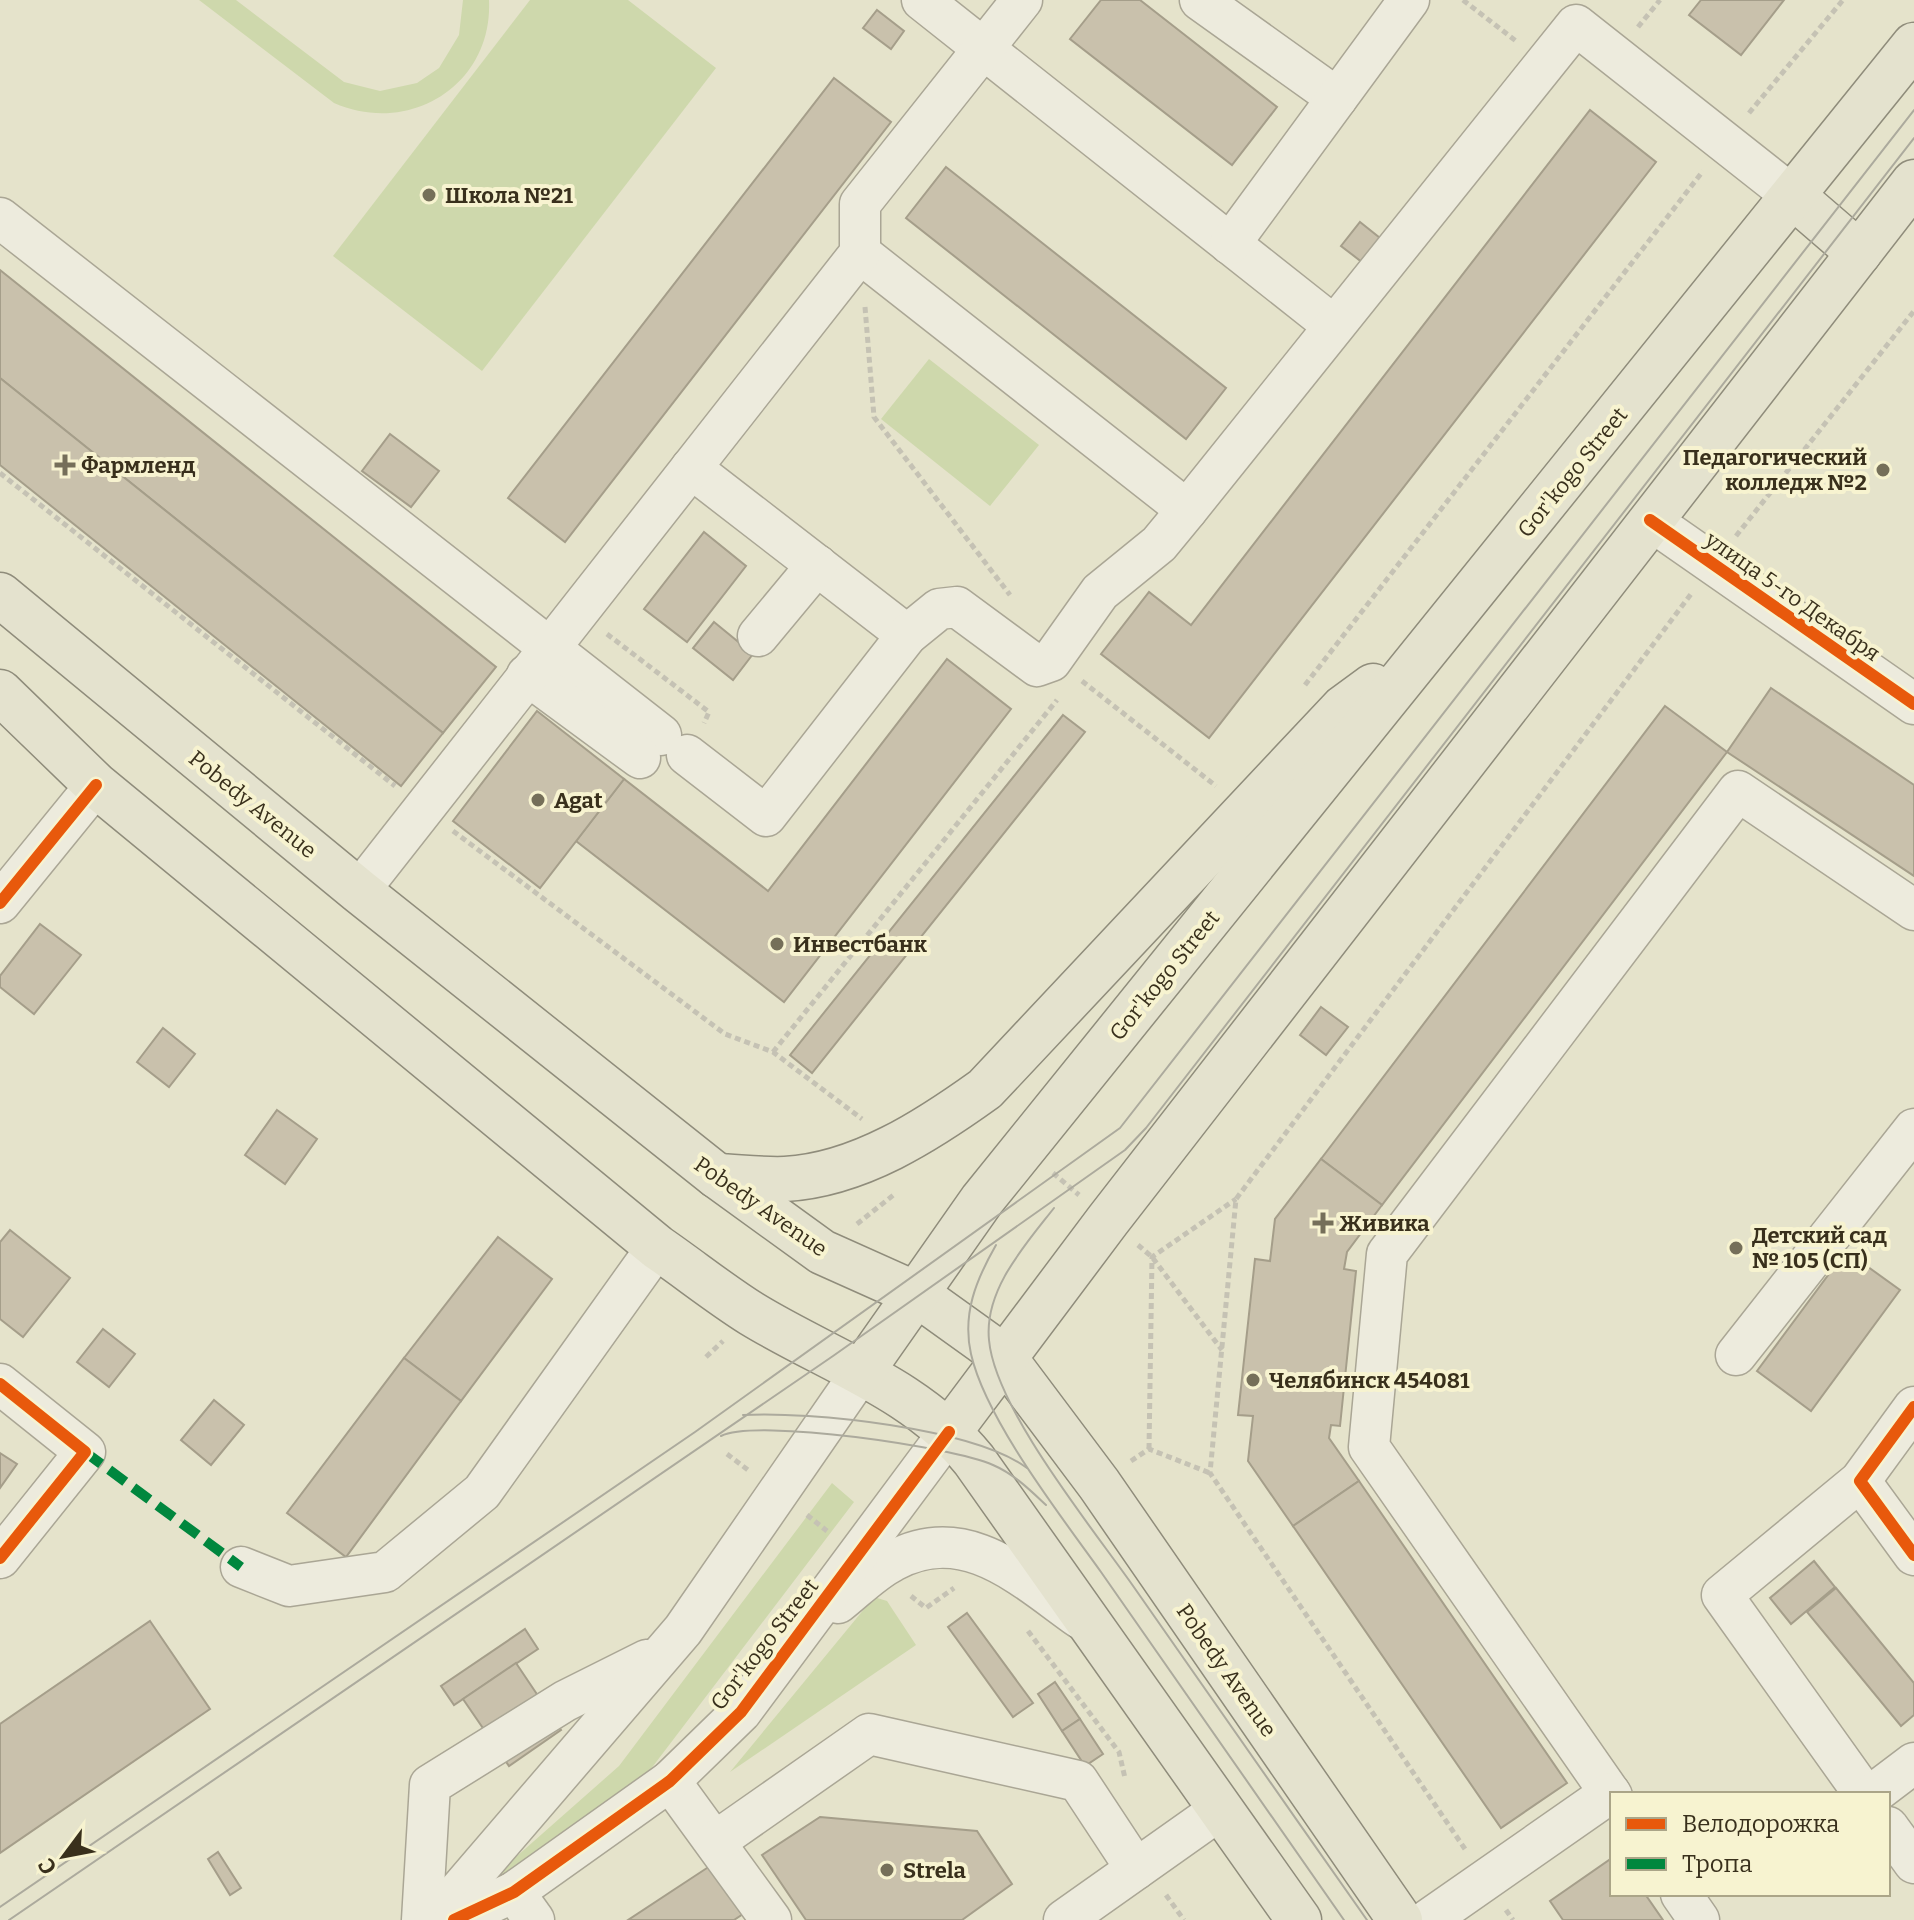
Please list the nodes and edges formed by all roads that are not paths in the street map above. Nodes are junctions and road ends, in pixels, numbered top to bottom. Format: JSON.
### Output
{"nodes":[{"id":1,"x":922,"y":0,"type":"edge"},
{"id":2,"x":1022,"y":0,"type":"edge"},
{"id":3,"x":1200,"y":0,"type":"edge"},
{"id":4,"x":1409,"y":0,"type":"edge"},
{"id":5,"x":1914,"y":45,"type":"edge"},
{"id":6,"x":983,"y":49,"type":"junction"},
{"id":7,"x":1337,"y":98,"type":"junction"},
{"id":8,"x":1914,"y":182,"type":"edge"},
{"id":9,"x":1794,"y":197,"type":"junction"},
{"id":10,"x":0,"y":218,"type":"edge"},
{"id":11,"x":1230,"y":244,"type":"junction"},
{"id":12,"x":860,"y":253,"type":"junction"},
{"id":13,"x":1859,"y":253,"type":"junction"},
{"id":14,"x":1334,"y":326,"type":"junction"},
{"id":15,"x":691,"y":468,"type":"junction"},
{"id":16,"x":1187,"y":510,"type":"junction"},
{"id":17,"x":1650,"y":520,"type":"junction"},
{"id":18,"x":817,"y":565,"type":"junction"},
{"id":19,"x":0,"y":595,"type":"edge"},
{"id":20,"x":907,"y":635,"type":"junction"},
{"id":21,"x":758,"y":636,"type":"dead end"},
{"id":22,"x":1435,"y":641,"type":"junction"},
{"id":23,"x":538,"y":661,"type":"junction"},
{"id":24,"x":0,"y":692,"type":"edge"},
{"id":25,"x":1909,"y":692,"type":"edge"},
{"id":26,"x":96,"y":785,"type":"junction"},
{"id":27,"x":359,"y":891,"type":"junction"},
{"id":28,"x":0,"y":903,"type":"edge"},
{"id":29,"x":1914,"y":910,"type":"edge"},
{"id":30,"x":1914,"y":1129,"type":"edge"},
{"id":31,"x":717,"y":1176,"type":"junction"},
{"id":32,"x":657,"y":1247,"type":"junction"},
{"id":33,"x":918,"y":1295,"type":"junction"},
{"id":34,"x":1736,"y":1355,"type":"dead end"},
{"id":35,"x":1003,"y":1356,"type":"junction"},
{"id":36,"x":862,"y":1371,"type":"junction"},
{"id":37,"x":0,"y":1384,"type":"edge"},
{"id":38,"x":1914,"y":1407,"type":"edge"},
{"id":39,"x":949,"y":1432,"type":"junction"},
{"id":40,"x":1860,"y":1481,"type":"junction"},
{"id":41,"x":1914,"y":1555,"type":"edge"},
{"id":42,"x":0,"y":1558,"type":"edge"},
{"id":43,"x":241,"y":1567,"type":"dead end"},
{"id":44,"x":1089,"y":1625,"type":"junction"},
{"id":45,"x":800,"y":1632,"type":"junction"},
{"id":46,"x":665,"y":1651,"type":"junction"},
{"id":47,"x":1914,"y":1763,"type":"edge"},
{"id":48,"x":670,"y":1781,"type":"junction"},
{"id":49,"x":1863,"y":1792,"type":"edge"},
{"id":50,"x":1876,"y":1792,"type":"edge"},
{"id":51,"x":1610,"y":1793,"type":"edge"},
{"id":52,"x":1610,"y":1795,"type":"edge"},
{"id":53,"x":1221,"y":1809,"type":"junction"},
{"id":54,"x":1890,"y":1830,"type":"edge"},
{"id":55,"x":716,"y":1841,"type":"junction"},
{"id":56,"x":1914,"y":1863,"type":"edge"},
{"id":57,"x":1136,"y":1869,"type":"junction"},
{"id":58,"x":1682,"y":1896,"type":"edge"},
{"id":59,"x":524,"y":1906,"type":"edge"},
{"id":60,"x":422,"y":1920,"type":"edge"},
{"id":61,"x":434,"y":1920,"type":"edge"},
{"id":62,"x":454,"y":1920,"type":"edge"},
{"id":63,"x":771,"y":1920,"type":"edge"},
{"id":64,"x":1064,"y":1920,"type":"edge"},
{"id":65,"x":1299,"y":1920,"type":"edge"},
{"id":66,"x":1400,"y":1920,"type":"edge"},
{"id":67,"x":1428,"y":1920,"type":"edge"},
{"id":68,"x":1699,"y":1920,"type":"edge"}],
"edges":[{"from":1,"to":6,"type":"street"},
{"from":2,"to":6,"type":"street"},
{"from":3,"to":7,"type":"street"},
{"from":4,"to":7,"type":"street"},
{"from":5,"to":9,"type":"main road","name":"Gor'kogo Street"},
{"from":6,"to":11,"type":"street"},
{"from":6,"to":12,"type":"street"},
{"from":7,"to":11,"type":"street"},
{"from":8,"to":13,"type":"main road","name":"Gor'kogo Street"},
{"from":9,"to":13,"type":"main road"},
{"from":9,"to":14,"type":"street"},
{"from":9,"to":22,"type":"main road","name":"Gor'kogo Street"},
{"from":10,"to":23,"type":"street"},
{"from":11,"to":14,"type":"street"},
{"from":12,"to":15,"type":"street"},
{"from":12,"to":16,"type":"street"},
{"from":13,"to":17,"type":"main road","name":"Gor'kogo Street"},
{"from":14,"to":16,"type":"street"},
{"from":15,"to":18,"type":"street"},
{"from":15,"to":23,"type":"street"},
{"from":16,"to":20,"type":"street"},
{"from":17,"to":25,"type":"street","name":"улица 5-го Декабря"},
{"from":17,"to":35,"type":"main road","name":"Gor'kogo Street"},
{"from":18,"to":20,"type":"street"},
{"from":18,"to":21,"type":"street"},
{"from":19,"to":27,"type":"main road","name":"Pobedy Avenue"},
{"from":20,"to":23,"type":"street"},
{"from":22,"to":31,"type":"main road"},
{"from":22,"to":33,"type":"main road","name":"Gor'kogo Street"},
{"from":23,"to":27,"type":"street"},
{"from":24,"to":26,"type":"main road"},
{"from":26,"to":28,"type":"street"},
{"from":26,"to":32,"type":"main road"},
{"from":27,"to":31,"type":"main road","name":"Pobedy Avenue"},
{"from":29,"to":51,"type":"street"},
{"from":30,"to":34,"type":"street"},
{"from":31,"to":33,"type":"main road","name":"Pobedy Avenue"},
{"from":32,"to":36,"type":"main road"},
{"from":32,"to":43,"type":"street"},
{"from":33,"to":35,"type":"main road","name":"Pobedy Avenue"},
{"from":33,"to":36,"type":"main road","name":"Gor'kogo Street"},
{"from":35,"to":39,"type":"main road","name":"Gor'kogo Street"},
{"from":35,"to":66,"type":"main road","name":"Pobedy Avenue"},
{"from":36,"to":39,"type":"main road"},
{"from":36,"to":46,"type":"street","name":"Gor'kogo Street"},
{"from":37,"to":42,"type":"street"},
{"from":38,"to":40,"type":"street"},
{"from":39,"to":44,"type":"main road"},
{"from":39,"to":45,"type":"street","name":"Gor'kogo Street"},
{"from":40,"to":41,"type":"street"},
{"from":40,"to":49,"type":"street"},
{"from":44,"to":45,"type":"street","name":"Gor'kogo Street"},
{"from":44,"to":53,"type":"main road"},
{"from":45,"to":48,"type":"street","name":"Gor'kogo Street"},
{"from":46,"to":60,"type":"street"},
{"from":46,"to":61,"type":"street","name":"Gor'kogo Street"},
{"from":47,"to":50,"type":"street"},
{"from":48,"to":55,"type":"street"},
{"from":48,"to":59,"type":"street","name":"Gor'kogo Street"},
{"from":52,"to":67,"type":"street"},
{"from":53,"to":57,"type":"street"},
{"from":53,"to":65,"type":"main road"},
{"from":54,"to":56,"type":"street"},
{"from":55,"to":57,"type":"street"},
{"from":55,"to":63,"type":"street"},
{"from":57,"to":64,"type":"street"},
{"from":58,"to":68,"type":"street"},
{"from":59,"to":62,"type":"street","name":"Gor'kogo Street"}]}
